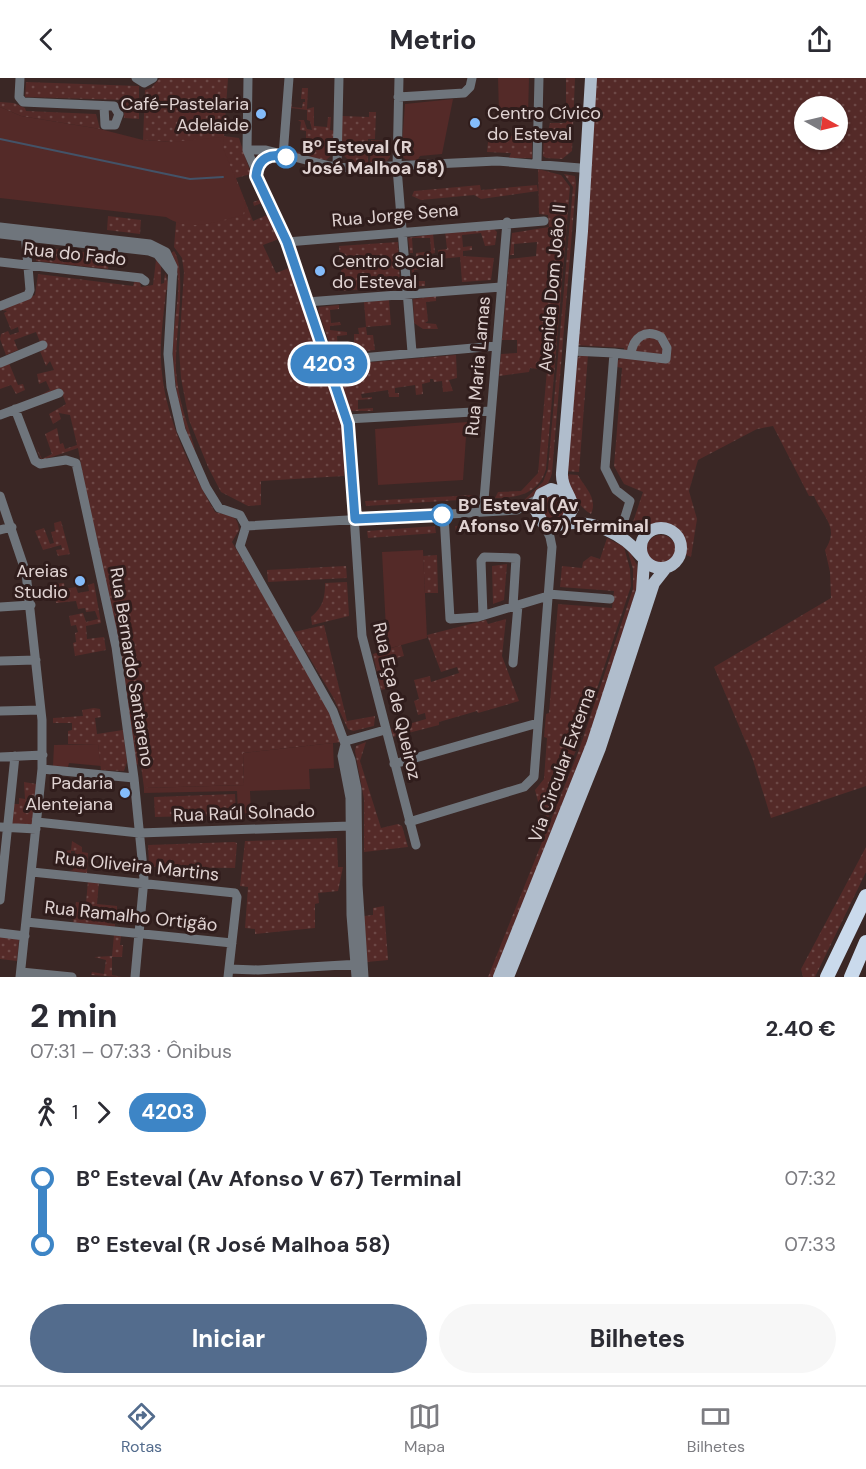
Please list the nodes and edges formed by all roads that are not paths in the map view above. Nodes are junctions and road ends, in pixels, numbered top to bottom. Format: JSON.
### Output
{"nodes":[{"id":1,"x":20,"y":78,"type":"edge"},
{"id":2,"x":136,"y":78,"type":"edge"},
{"id":3,"x":153,"y":78,"type":"edge"},
{"id":4,"x":248,"y":78,"type":"edge"},
{"id":5,"x":289,"y":78,"type":"edge"},
{"id":6,"x":339,"y":78,"type":"edge"},
{"id":7,"x":399,"y":78,"type":"edge"},
{"id":8,"x":472,"y":78,"type":"edge"},
{"id":9,"x":539,"y":78,"type":"edge"},
{"id":10,"x":583,"y":78,"type":"edge"},
{"id":11,"x":591,"y":78,"type":"edge"},
{"id":12,"x":398,"y":97,"type":"junction"},
{"id":13,"x":104,"y":106,"type":"dead end"},
{"id":14,"x":247,"y":150,"type":"junction"},
{"id":15,"x":273,"y":154,"type":"junction"},
{"id":16,"x":283,"y":156,"type":"junction"},
{"id":17,"x":537,"y":164,"type":"junction"},
{"id":18,"x":337,"y":167,"type":"junction"},
{"id":19,"x":397,"y":168,"type":"junction"},
{"id":20,"x":580,"y":168,"type":"junction"},
{"id":21,"x":256,"y":176,"type":"junction"},
{"id":22,"x":544,"y":221,"type":"dead end"},
{"id":23,"x":507,"y":222,"type":"junction"},
{"id":24,"x":0,"y":227,"type":"edge"},
{"id":25,"x":401,"y":231,"type":"junction"},
{"id":26,"x":25,"y":233,"type":"junction"},
{"id":27,"x":0,"y":234,"type":"edge"},
{"id":28,"x":287,"y":242,"type":"junction"},
{"id":29,"x":0,"y":262,"type":"edge"},
{"id":30,"x":27,"y":265,"type":"junction"},
{"id":31,"x":145,"y":281,"type":"dead end"},
{"id":32,"x":501,"y":287,"type":"junction"},
{"id":33,"x":407,"y":294,"type":"junction"},
{"id":34,"x":307,"y":302,"type":"junction"},
{"id":35,"x":0,"y":306,"type":"edge"},
{"id":36,"x":43,"y":345,"type":"dead end"},
{"id":37,"x":496,"y":346,"type":"junction"},
{"id":38,"x":572,"y":351,"type":"junction"},
{"id":39,"x":412,"y":352,"type":"junction"},
{"id":40,"x":614,"y":353,"type":"junction"},
{"id":41,"x":631,"y":354,"type":"dead end"},
{"id":42,"x":327,"y":361,"type":"junction"},
{"id":43,"x":0,"y":363,"type":"edge"},
{"id":44,"x":59,"y":393,"type":"dead end"},
{"id":45,"x":15,"y":409,"type":"junction"},
{"id":46,"x":491,"y":411,"type":"junction"},
{"id":47,"x":0,"y":415,"type":"edge"},
{"id":48,"x":347,"y":419,"type":"junction"},
{"id":49,"x":0,"y":495,"type":"edge"},
{"id":50,"x":539,"y":496,"type":"junction"},
{"id":51,"x":570,"y":499,"type":"junction"},
{"id":52,"x":517,"y":510,"type":"junction"},
{"id":53,"x":483,"y":512,"type":"junction"},
{"id":54,"x":444,"y":515,"type":"junction"},
{"id":55,"x":355,"y":519,"type":"junction"},
{"id":56,"x":541,"y":520,"type":"junction"},
{"id":57,"x":563,"y":524,"type":"junction"},
{"id":58,"x":246,"y":526,"type":"junction"},
{"id":59,"x":12,"y":527,"type":"junction"},
{"id":60,"x":0,"y":530,"type":"edge"},
{"id":61,"x":621,"y":530,"type":"junction"},
{"id":62,"x":649,"y":532,"type":"junction"},
{"id":63,"x":552,"y":547,"type":"junction"},
{"id":64,"x":643,"y":559,"type":"junction"},
{"id":65,"x":665,"y":569,"type":"junction"},
{"id":66,"x":548,"y":595,"type":"junction"},
{"id":67,"x":610,"y":599,"type":"dead end"},
{"id":68,"x":32,"y":605,"type":"junction"},
{"id":69,"x":515,"y":605,"type":"junction"},
{"id":70,"x":0,"y":607,"type":"edge"},
{"id":71,"x":483,"y":615,"type":"junction"},
{"id":72,"x":36,"y":660,"type":"junction"},
{"id":73,"x":0,"y":661,"type":"edge"},
{"id":74,"x":513,"y":663,"type":"dead end"},
{"id":75,"x":41,"y":710,"type":"junction"},
{"id":76,"x":0,"y":711,"type":"edge"},
{"id":77,"x":538,"y":723,"type":"junction"},
{"id":78,"x":385,"y":730,"type":"junction"},
{"id":79,"x":346,"y":741,"type":"junction"},
{"id":80,"x":43,"y":754,"type":"junction"},
{"id":81,"x":15,"y":756,"type":"junction"},
{"id":82,"x":0,"y":757,"type":"edge"},
{"id":83,"x":394,"y":764,"type":"junction"},
{"id":84,"x":42,"y":770,"type":"junction"},
{"id":85,"x":134,"y":778,"type":"junction"},
{"id":86,"x":409,"y":822,"type":"junction"},
{"id":87,"x":37,"y":825,"type":"junction"},
{"id":88,"x":350,"y":826,"type":"junction"},
{"id":89,"x":4,"y":827,"type":"edge"},
{"id":90,"x":140,"y":833,"type":"junction"},
{"id":91,"x":416,"y":845,"type":"dead end"},
{"id":92,"x":32,"y":872,"type":"junction"},
{"id":93,"x":144,"y":883,"type":"junction"},
{"id":94,"x":866,"y":896,"type":"edge"},
{"id":95,"x":0,"y":900,"type":"edge"},
{"id":96,"x":26,"y":922,"type":"junction"},
{"id":97,"x":0,"y":933,"type":"edge"},
{"id":98,"x":139,"y":933,"type":"junction"},
{"id":99,"x":25,"y":936,"type":"junction"},
{"id":100,"x":866,"y":942,"type":"edge"},
{"id":101,"x":232,"y":943,"type":"junction"},
{"id":102,"x":866,"y":950,"type":"edge"},
{"id":103,"x":866,"y":957,"type":"edge"},
{"id":104,"x":359,"y":964,"type":"junction"},
{"id":105,"x":229,"y":973,"type":"edge"},
{"id":106,"x":20,"y":975,"type":"edge"},
{"id":107,"x":72,"y":977,"type":"edge"},
{"id":108,"x":135,"y":977,"type":"edge"},
{"id":109,"x":356,"y":977,"type":"edge"},
{"id":110,"x":364,"y":977,"type":"edge"},
{"id":111,"x":499,"y":977,"type":"edge"},
{"id":112,"x":508,"y":977,"type":"edge"},
{"id":113,"x":827,"y":977,"type":"edge"},
{"id":114,"x":852,"y":977,"type":"edge"}],
"edges":[{"from":1,"to":13,"type":"street"},
{"from":2,"to":3,"type":"street"},
{"from":4,"to":14,"type":"street","name":"Rua Eça de Queiroz"},
{"from":5,"to":16,"type":"street"},
{"from":6,"to":18,"type":"street"},
{"from":7,"to":12,"type":"street"},
{"from":8,"to":12,"type":"street"},
{"from":9,"to":17,"type":"street"},
{"from":10,"to":20,"type":"main road","name":"Avenida Dom João II"},
{"from":11,"to":38,"type":"main road","name":"Avenida Dom João II"},
{"from":12,"to":19,"type":"street"},
{"from":14,"to":15,"type":"street"},
{"from":14,"to":21,"type":"street","name":"Rua Eça de Queiroz"},
{"from":15,"to":16,"type":"street"},
{"from":15,"to":21,"type":"street"},
{"from":16,"to":18,"type":"street"},
{"from":17,"to":19,"type":"street"},
{"from":17,"to":20,"type":"street"},
{"from":18,"to":19,"type":"street"},
{"from":19,"to":25,"type":"street"},
{"from":20,"to":50,"type":"main road","name":"Avenida Dom João II"},
{"from":21,"to":28,"type":"street","name":"Rua Eça de Queiroz"},
{"from":22,"to":23,"type":"street","name":"Rua Jorge Sena"},
{"from":23,"to":25,"type":"street","name":"Rua Jorge Sena"},
{"from":23,"to":32,"type":"street","name":"Rua Maria Lamas"},
{"from":24,"to":26,"type":"street"},
{"from":25,"to":28,"type":"street","name":"Rua Jorge Sena"},
{"from":25,"to":33,"type":"street"},
{"from":26,"to":27,"type":"street"},
{"from":26,"to":30,"type":"street"},
{"from":26,"to":58,"type":"street"},
{"from":28,"to":34,"type":"street","name":"Rua Eça de Queiroz"},
{"from":29,"to":30,"type":"street","name":"Rua do Fado"},
{"from":30,"to":31,"type":"street","name":"Rua do Fado"},
{"from":30,"to":35,"type":"street"},
{"from":32,"to":33,"type":"street"},
{"from":32,"to":37,"type":"street","name":"Rua Maria Lamas"},
{"from":33,"to":34,"type":"street"},
{"from":33,"to":39,"type":"street"},
{"from":34,"to":42,"type":"street","name":"Rua Eça de Queiroz"},
{"from":36,"to":43,"type":"street"},
{"from":37,"to":39,"type":"street"},
{"from":37,"to":46,"type":"street","name":"Rua Maria Lamas"},
{"from":38,"to":40,"type":"street"},
{"from":38,"to":51,"type":"main road","name":"Avenida Dom João II"},
{"from":39,"to":42,"type":"street"},
{"from":40,"to":41,"type":"street"},
{"from":40,"to":61,"type":"street"},
{"from":42,"to":48,"type":"street","name":"Rua Eça de Queiroz"},
{"from":44,"to":45,"type":"street"},
{"from":45,"to":47,"type":"street"},
{"from":45,"to":85,"type":"street","name":"Rua Bernardo Santareno"},
{"from":46,"to":48,"type":"street"},
{"from":46,"to":53,"type":"street","name":"Rua Maria Lamas"},
{"from":48,"to":55,"type":"street","name":"Rua Eça de Queiroz"},
{"from":49,"to":59,"type":"street"},
{"from":50,"to":51,"type":"main road"},
{"from":50,"to":52,"type":"street"},
{"from":50,"to":56,"type":"main road"},
{"from":51,"to":57,"type":"main road"},
{"from":51,"to":61,"type":"main road"},
{"from":52,"to":53,"type":"street"},
{"from":52,"to":56,"type":"street"},
{"from":53,"to":54,"type":"street"},
{"from":54,"to":55,"type":"street"},
{"from":54,"to":71,"type":"street"},
{"from":55,"to":58,"type":"street"},
{"from":55,"to":78,"type":"street","name":"Rua Eça de Queiroz"},
{"from":56,"to":57,"type":"main road"},
{"from":56,"to":63,"type":"street"},
{"from":57,"to":63,"type":"street"},
{"from":57,"to":64,"type":"main road"},
{"from":58,"to":79,"type":"street"},
{"from":59,"to":60,"type":"street"},
{"from":59,"to":68,"type":"street"},
{"from":61,"to":62,"type":"main road"},
{"from":62,"to":64,"type":"main road"},
{"from":62,"to":65,"type":"main road"},
{"from":63,"to":66,"type":"street"},
{"from":64,"to":65,"type":"main road"},
{"from":64,"to":111,"type":"main road","name":"Via Circular Externa"},
{"from":65,"to":112,"type":"main road","name":"Via Circular Externa"},
{"from":66,"to":67,"type":"street"},
{"from":66,"to":69,"type":"street"},
{"from":66,"to":77,"type":"street"},
{"from":68,"to":70,"type":"street"},
{"from":68,"to":72,"type":"street"},
{"from":69,"to":71,"type":"street"},
{"from":69,"to":71,"type":"street"},
{"from":69,"to":74,"type":"street"},
{"from":72,"to":73,"type":"street"},
{"from":72,"to":75,"type":"street"},
{"from":75,"to":76,"type":"street"},
{"from":75,"to":80,"type":"street"},
{"from":77,"to":83,"type":"street"},
{"from":77,"to":86,"type":"street"},
{"from":78,"to":79,"type":"street"},
{"from":78,"to":83,"type":"street","name":"Rua Eça de Queiroz"},
{"from":79,"to":88,"type":"street"},
{"from":79,"to":104,"type":"street"},
{"from":80,"to":81,"type":"street"},
{"from":80,"to":84,"type":"street"},
{"from":81,"to":82,"type":"street"},
{"from":81,"to":89,"type":"street"},
{"from":83,"to":86,"type":"street","name":"Rua Eça de Queiroz"},
{"from":84,"to":85,"type":"street"},
{"from":84,"to":87,"type":"street"},
{"from":85,"to":90,"type":"street","name":"Rua Bernardo Santareno"},
{"from":86,"to":91,"type":"street","name":"Rua Eça de Queiroz"},
{"from":87,"to":89,"type":"street","name":"Rua Raúl Solnado"},
{"from":87,"to":90,"type":"street","name":"Rua Raúl Solnado"},
{"from":87,"to":92,"type":"street"},
{"from":88,"to":90,"type":"street","name":"Rua Raúl Solnado"},
{"from":88,"to":104,"type":"street"},
{"from":89,"to":95,"type":"street"},
{"from":90,"to":93,"type":"street","name":"Rua Bernardo Santareno"},
{"from":92,"to":93,"type":"street","name":"Rua Oliveira Martins"},
{"from":92,"to":96,"type":"street"},
{"from":93,"to":98,"type":"street","name":"Rua Bernardo Santareno"},
{"from":93,"to":101,"type":"street","name":"Rua Oliveira Martins"},
{"from":94,"to":113,"type":"highway"},
{"from":96,"to":98,"type":"street","name":"Rua Ramalho Ortigão"},
{"from":96,"to":99,"type":"street"},
{"from":97,"to":99,"type":"street"},
{"from":98,"to":101,"type":"street","name":"Rua Ramalho Ortigão"},
{"from":98,"to":108,"type":"street","name":"Rua Bernardo Santareno"},
{"from":99,"to":106,"type":"street"},
{"from":100,"to":114,"type":"highway"},
{"from":101,"to":105,"type":"street"},
{"from":102,"to":114,"type":"highway"},
{"from":103,"to":114,"type":"highway"},
{"from":104,"to":105,"type":"street"},
{"from":104,"to":109,"type":"street"},
{"from":104,"to":110,"type":"street"},
{"from":106,"to":107,"type":"street"}]}
